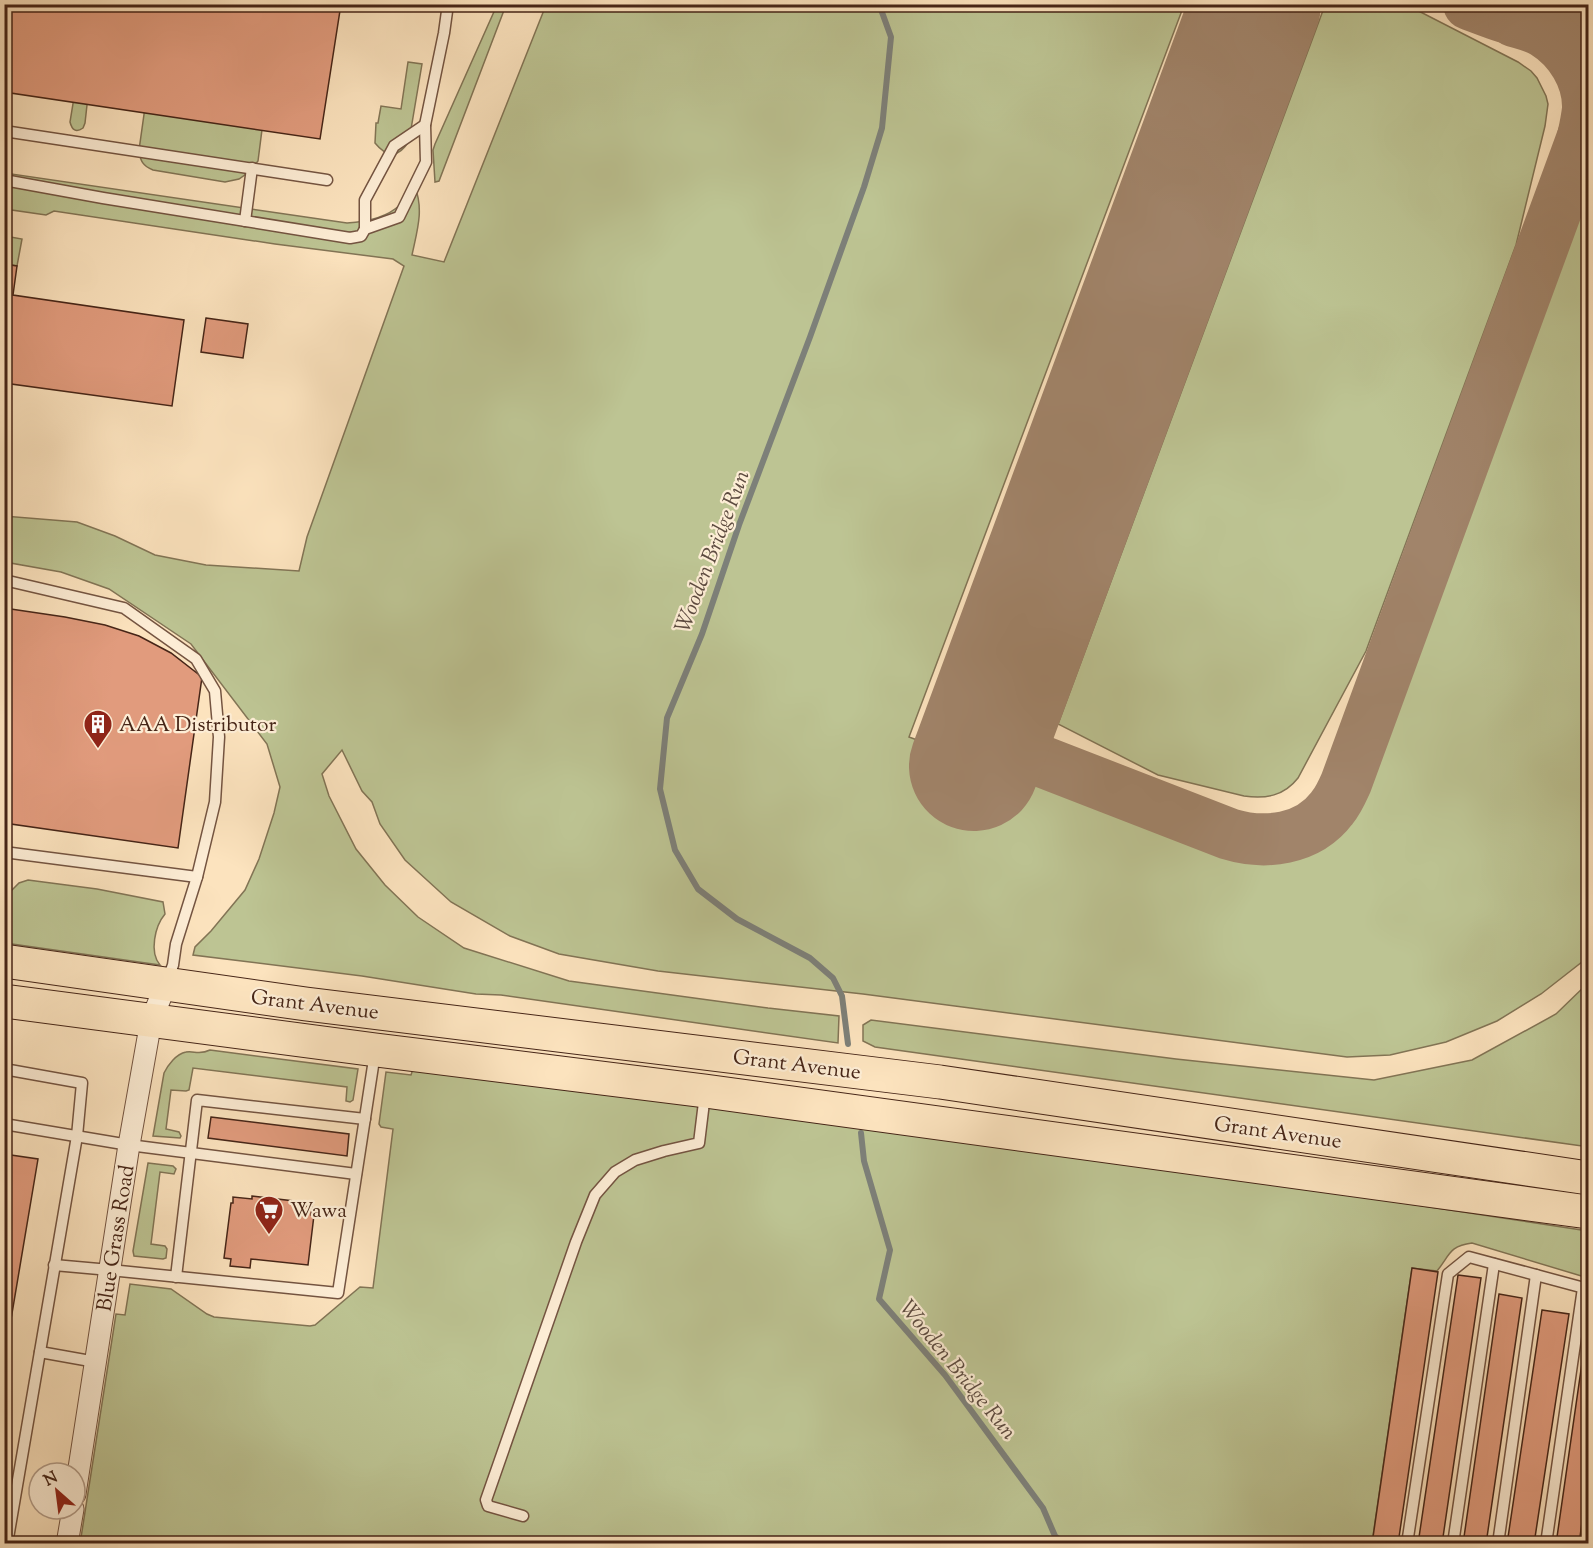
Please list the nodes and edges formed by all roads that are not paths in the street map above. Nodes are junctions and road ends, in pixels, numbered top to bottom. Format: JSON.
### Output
{"nodes":[{"id":1,"x":448,"y":4,"type":"edge"},
{"id":2,"x":425,"y":125,"type":"junction"},
{"id":3,"x":4,"y":131,"type":"edge"},
{"id":4,"x":252,"y":168,"type":"junction"},
{"id":5,"x":4,"y":180,"type":"edge"},
{"id":6,"x":327,"y":180,"type":"dead end"},
{"id":7,"x":245,"y":221,"type":"junction"},
{"id":8,"x":365,"y":229,"type":"junction"},
{"id":9,"x":4,"y":580,"type":"edge"},
{"id":10,"x":4,"y":852,"type":"edge"},
{"id":11,"x":197,"y":877,"type":"junction"},
{"id":12,"x":4,"y":961,"type":"edge"},
{"id":13,"x":166,"y":984,"type":"junction"},
{"id":14,"x":4,"y":1000,"type":"edge"},
{"id":15,"x":151,"y":1021,"type":"junction"},
{"id":16,"x":376,"y":1050,"type":"junction"},
{"id":17,"x":4,"y":1070,"type":"edge"},
{"id":18,"x":705,"y":1091,"type":"junction"},
{"id":19,"x":365,"y":1119,"type":"junction"},
{"id":20,"x":4,"y":1124,"type":"edge"},
{"id":21,"x":77,"y":1136,"type":"junction"},
{"id":22,"x":129,"y":1145,"type":"junction"},
{"id":23,"x":191,"y":1153,"type":"junction"},
{"id":24,"x":356,"y":1174,"type":"junction"},
{"id":25,"x":1586,"y":1192,"type":"edge"},
{"id":26,"x":1494,"y":1264,"type":"junction"},
{"id":27,"x":54,"y":1265,"type":"junction"},
{"id":28,"x":110,"y":1270,"type":"junction"},
{"id":29,"x":1536,"y":1275,"type":"junction"},
{"id":30,"x":176,"y":1277,"type":"junction"},
{"id":31,"x":1586,"y":1289,"type":"edge"},
{"id":32,"x":40,"y":1352,"type":"junction"},
{"id":33,"x":96,"y":1362,"type":"junction"},
{"id":34,"x":80,"y":1461,"type":"edge"},
{"id":35,"x":523,"y":1516,"type":"dead end"},
{"id":36,"x":71,"y":1521,"type":"edge"},
{"id":37,"x":7,"y":1544,"type":"edge"},
{"id":38,"x":67,"y":1544,"type":"edge"},
{"id":39,"x":1407,"y":1544,"type":"edge"},
{"id":40,"x":1453,"y":1544,"type":"edge"},
{"id":41,"x":1498,"y":1544,"type":"edge"},
{"id":42,"x":1546,"y":1544,"type":"edge"}],
"edges":[{"from":1,"to":2,"type":"lane"},
{"from":2,"to":8,"type":"lane"},
{"from":2,"to":8,"type":"lane"},
{"from":3,"to":4,"type":"lane"},
{"from":4,"to":6,"type":"lane"},
{"from":4,"to":7,"type":"lane"},
{"from":5,"to":7,"type":"lane"},
{"from":7,"to":8,"type":"lane"},
{"from":9,"to":11,"type":"lane"},
{"from":10,"to":11,"type":"lane"},
{"from":11,"to":13,"type":"lane"},
{"from":12,"to":13,"type":"main road","name":"Grant Avenue"},
{"from":13,"to":15,"type":"street","name":"Blue Grass Road"},
{"from":13,"to":25,"type":"main road","name":"Grant Avenue"},
{"from":14,"to":15,"type":"main road","name":"Grant Avenue"},
{"from":15,"to":16,"type":"main road","name":"Grant Avenue"},
{"from":15,"to":22,"type":"street","name":"Blue Grass Road"},
{"from":16,"to":18,"type":"main road","name":"Grant Avenue"},
{"from":16,"to":19,"type":"lane"},
{"from":17,"to":21,"type":"lane"},
{"from":18,"to":25,"type":"main road","name":"Grant Avenue"},
{"from":18,"to":35,"type":"lane"},
{"from":19,"to":23,"type":"lane"},
{"from":19,"to":24,"type":"lane"},
{"from":20,"to":21,"type":"lane"},
{"from":21,"to":22,"type":"lane"},
{"from":21,"to":27,"type":"lane"},
{"from":22,"to":23,"type":"lane"},
{"from":22,"to":28,"type":"street","name":"Blue Grass Road"},
{"from":23,"to":24,"type":"lane"},
{"from":23,"to":30,"type":"lane"},
{"from":24,"to":30,"type":"lane"},
{"from":26,"to":29,"type":"lane"},
{"from":26,"to":39,"type":"lane"},
{"from":26,"to":40,"type":"lane"},
{"from":27,"to":28,"type":"lane"},
{"from":27,"to":32,"type":"lane"},
{"from":28,"to":30,"type":"lane"},
{"from":28,"to":33,"type":"street","name":"Blue Grass Road"},
{"from":29,"to":31,"type":"lane"},
{"from":29,"to":41,"type":"lane"},
{"from":31,"to":42,"type":"lane"},
{"from":32,"to":33,"type":"lane"},
{"from":32,"to":37,"type":"lane"},
{"from":33,"to":34,"type":"street","name":"Blue Grass Road"},
{"from":36,"to":38,"type":"street"}]}
